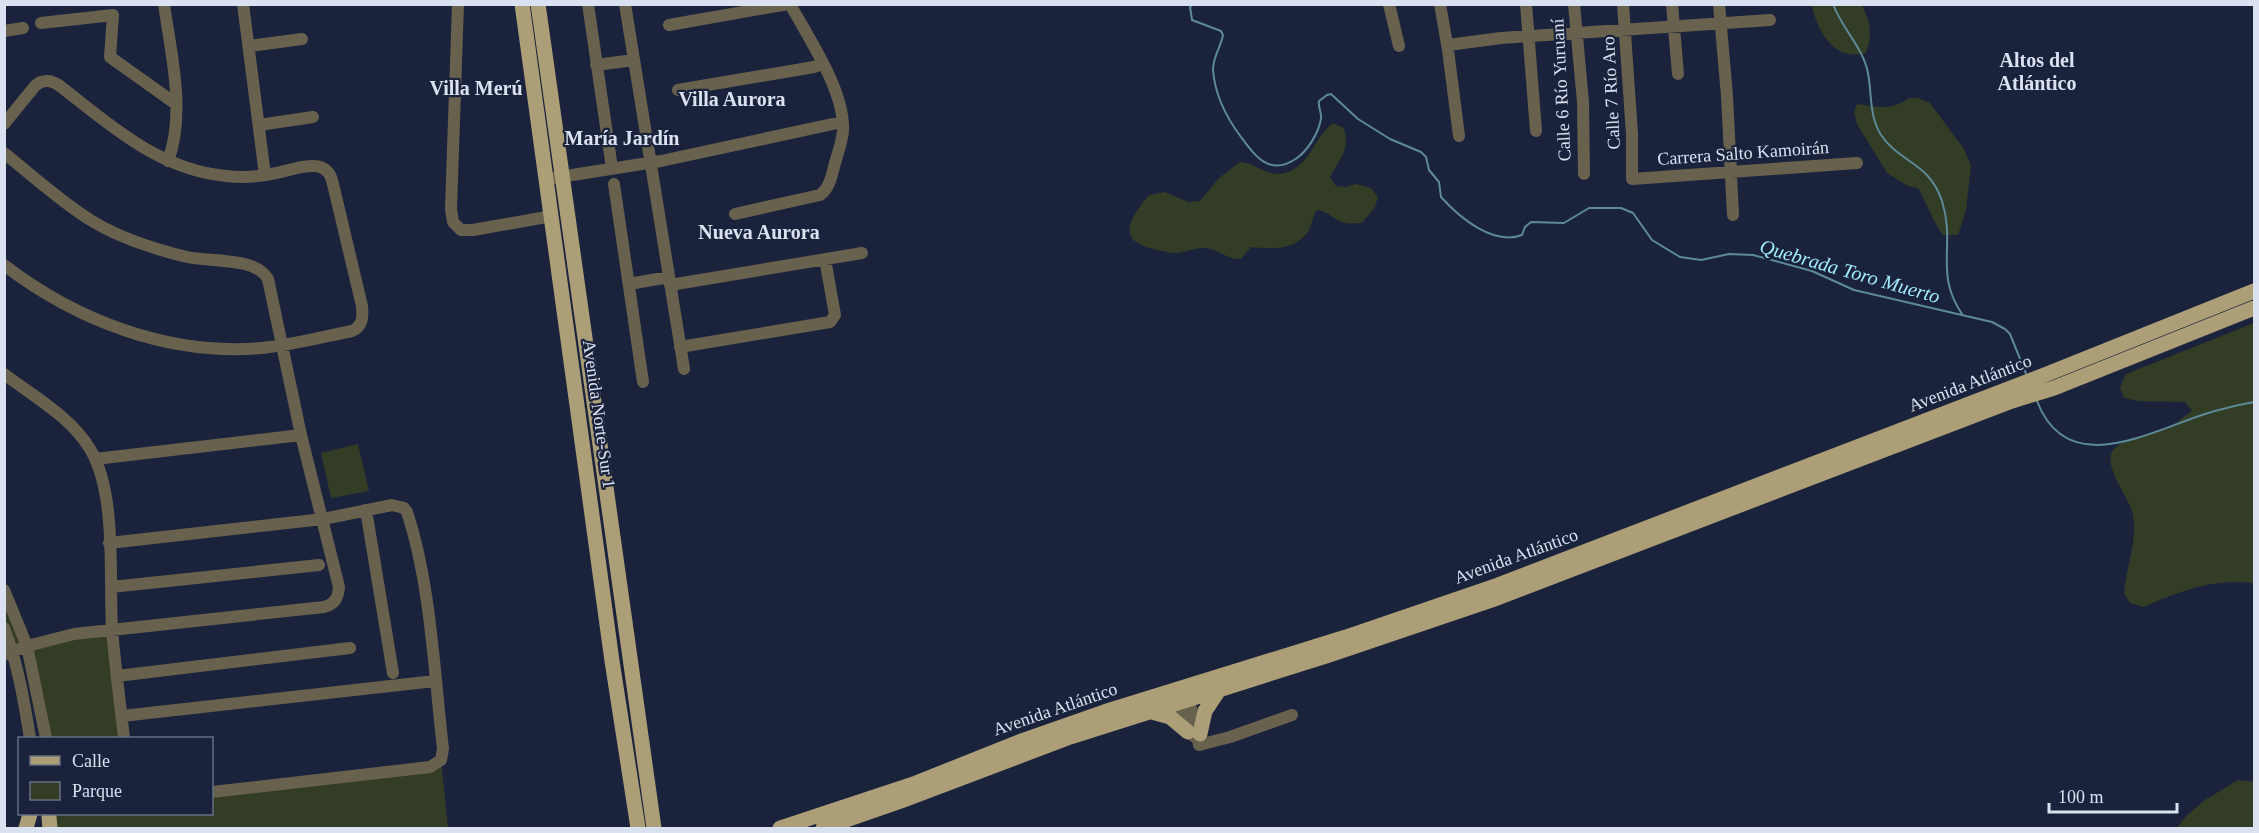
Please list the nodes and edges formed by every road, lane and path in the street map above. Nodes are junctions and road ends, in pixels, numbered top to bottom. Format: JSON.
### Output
{"nodes":[{"id":1,"x":164,"y":4,"type":"edge"},
{"id":2,"x":243,"y":4,"type":"edge"},
{"id":3,"x":458,"y":4,"type":"edge"},
{"id":4,"x":522,"y":4,"type":"edge"},
{"id":5,"x":538,"y":4,"type":"edge"},
{"id":6,"x":588,"y":4,"type":"edge"},
{"id":7,"x":625,"y":4,"type":"edge"},
{"id":8,"x":789,"y":4,"type":"edge"},
{"id":9,"x":1389,"y":4,"type":"edge"},
{"id":10,"x":1440,"y":4,"type":"edge"},
{"id":11,"x":1526,"y":4,"type":"edge"},
{"id":12,"x":1574,"y":4,"type":"edge"},
{"id":13,"x":1623,"y":4,"type":"edge"},
{"id":14,"x":1672,"y":4,"type":"edge"},
{"id":15,"x":1719,"y":4,"type":"edge"},
{"id":16,"x":1770,"y":20,"type":"dead end"},
{"id":17,"x":1720,"y":22,"type":"junction"},
{"id":18,"x":41,"y":23,"type":"dead end"},
{"id":19,"x":669,"y":25,"type":"dead end"},
{"id":20,"x":1674,"y":26,"type":"junction"},
{"id":21,"x":23,"y":28,"type":"dead end"},
{"id":22,"x":1625,"y":30,"type":"junction"},
{"id":23,"x":4,"y":31,"type":"edge"},
{"id":24,"x":1577,"y":34,"type":"junction"},
{"id":25,"x":1529,"y":37,"type":"junction"},
{"id":26,"x":302,"y":39,"type":"dead end"},
{"id":27,"x":1448,"y":45,"type":"junction"},
{"id":28,"x":249,"y":46,"type":"junction"},
{"id":29,"x":1399,"y":46,"type":"dead end"},
{"id":30,"x":634,"y":60,"type":"junction"},
{"id":31,"x":823,"y":63,"type":"junction"},
{"id":32,"x":596,"y":65,"type":"junction"},
{"id":33,"x":1678,"y":74,"type":"dead end"},
{"id":34,"x":678,"y":90,"type":"dead end"},
{"id":35,"x":176,"y":104,"type":"junction"},
{"id":36,"x":313,"y":117,"type":"dead end"},
{"id":37,"x":842,"y":122,"type":"junction"},
{"id":38,"x":4,"y":124,"type":"edge"},
{"id":39,"x":259,"y":125,"type":"junction"},
{"id":40,"x":1536,"y":131,"type":"dead end"},
{"id":41,"x":1459,"y":136,"type":"dead end"},
{"id":42,"x":4,"y":153,"type":"edge"},
{"id":43,"x":168,"y":161,"type":"junction"},
{"id":44,"x":650,"y":162,"type":"junction"},
{"id":45,"x":1857,"y":163,"type":"dead end"},
{"id":46,"x":612,"y":168,"type":"junction"},
{"id":47,"x":1731,"y":171,"type":"junction"},
{"id":48,"x":1584,"y":174,"type":"dead end"},
{"id":49,"x":265,"y":175,"type":"junction"},
{"id":50,"x":554,"y":178,"type":"junction"},
{"id":51,"x":1632,"y":179,"type":"joint"},
{"id":52,"x":614,"y":184,"type":"dead end"},
{"id":53,"x":735,"y":214,"type":"dead end"},
{"id":54,"x":1733,"y":215,"type":"dead end"},
{"id":55,"x":552,"y":216,"type":"junction"},
{"id":56,"x":862,"y":253,"type":"dead end"},
{"id":57,"x":825,"y":259,"type":"junction"},
{"id":58,"x":4,"y":265,"type":"edge"},
{"id":59,"x":669,"y":281,"type":"junction"},
{"id":60,"x":629,"y":284,"type":"junction"},
{"id":61,"x":2254,"y":291,"type":"edge"},
{"id":62,"x":2254,"y":308,"type":"edge"},
{"id":63,"x":283,"y":345,"type":"junction"},
{"id":64,"x":680,"y":347,"type":"junction"},
{"id":65,"x":684,"y":369,"type":"dead end"},
{"id":66,"x":4,"y":374,"type":"edge"},
{"id":67,"x":2050,"y":381,"type":"junction"},
{"id":68,"x":643,"y":382,"type":"dead end"},
{"id":69,"x":2010,"y":395,"type":"junction"},
{"id":70,"x":301,"y":435,"type":"junction"},
{"id":71,"x":95,"y":459,"type":"junction"},
{"id":72,"x":366,"y":510,"type":"junction"},
{"id":73,"x":323,"y":519,"type":"junction"},
{"id":74,"x":109,"y":543,"type":"junction"},
{"id":75,"x":319,"y":565,"type":"dead end"},
{"id":76,"x":111,"y":587,"type":"junction"},
{"id":77,"x":4,"y":590,"type":"edge"},
{"id":78,"x":4,"y":628,"type":"edge"},
{"id":79,"x":112,"y":630,"type":"junction"},
{"id":80,"x":27,"y":645,"type":"junction"},
{"id":81,"x":350,"y":648,"type":"dead end"},
{"id":82,"x":9,"y":653,"type":"edge"},
{"id":83,"x":393,"y":673,"type":"dead end"},
{"id":84,"x":117,"y":676,"type":"junction"},
{"id":85,"x":435,"y":681,"type":"junction"},
{"id":86,"x":1220,"y":690,"type":"junction"},
{"id":87,"x":1182,"y":694,"type":"junction"},
{"id":88,"x":1148,"y":711,"type":"junction"},
{"id":89,"x":1292,"y":715,"type":"dead end"},
{"id":90,"x":122,"y":716,"type":"junction"},
{"id":91,"x":1195,"y":735,"type":"junction"},
{"id":92,"x":30,"y":737,"type":"edge"},
{"id":93,"x":46,"y":737,"type":"edge"},
{"id":94,"x":124,"y":737,"type":"edge"},
{"id":95,"x":213,"y":792,"type":"edge"},
{"id":96,"x":638,"y":828,"type":"edge"},
{"id":97,"x":654,"y":828,"type":"edge"},
{"id":98,"x":780,"y":828,"type":"edge"},
{"id":99,"x":823,"y":828,"type":"edge"}],
"edges":[{"from":1,"to":35,"type":"street"},
{"from":2,"to":28,"type":"street"},
{"from":3,"to":55,"type":"street"},
{"from":4,"to":50,"type":"main road","name":"Avenida Norte-Sur 1"},
{"from":5,"to":50,"type":"main road","name":"Avenida Norte-Sur 1"},
{"from":6,"to":32,"type":"street"},
{"from":7,"to":30,"type":"street"},
{"from":8,"to":19,"type":"street"},
{"from":8,"to":31,"type":"street"},
{"from":9,"to":29,"type":"street"},
{"from":10,"to":27,"type":"street"},
{"from":11,"to":25,"type":"street"},
{"from":12,"to":24,"type":"street","name":"Calle 6 Río Yuruaní"},
{"from":13,"to":22,"type":"street","name":"Calle 7 Río Aro"},
{"from":14,"to":20,"type":"street"},
{"from":15,"to":17,"type":"street"},
{"from":16,"to":17,"type":"street"},
{"from":17,"to":20,"type":"street"},
{"from":17,"to":47,"type":"street"},
{"from":18,"to":35,"type":"street"},
{"from":20,"to":22,"type":"street"},
{"from":20,"to":33,"type":"street"},
{"from":21,"to":23,"type":"street"},
{"from":22,"to":24,"type":"street"},
{"from":22,"to":51,"type":"street","name":"Calle 7 Río Aro"},
{"from":24,"to":25,"type":"street"},
{"from":24,"to":48,"type":"street","name":"Calle 6 Río Yuruaní"},
{"from":25,"to":27,"type":"street"},
{"from":25,"to":40,"type":"street"},
{"from":26,"to":28,"type":"street"},
{"from":27,"to":41,"type":"street"},
{"from":28,"to":39,"type":"street"},
{"from":30,"to":32,"type":"street"},
{"from":30,"to":44,"type":"street"},
{"from":31,"to":34,"type":"street"},
{"from":31,"to":37,"type":"street"},
{"from":32,"to":46,"type":"street"},
{"from":35,"to":43,"type":"street"},
{"from":36,"to":39,"type":"street"},
{"from":37,"to":44,"type":"street"},
{"from":37,"to":53,"type":"street"},
{"from":38,"to":43,"type":"street"},
{"from":39,"to":49,"type":"street"},
{"from":42,"to":63,"type":"street"},
{"from":43,"to":49,"type":"street"},
{"from":44,"to":46,"type":"street"},
{"from":44,"to":59,"type":"street"},
{"from":45,"to":47,"type":"street","name":"Carrera Salto Kamoirán"},
{"from":46,"to":50,"type":"street"},
{"from":47,"to":51,"type":"street","name":"Carrera Salto Kamoirán"},
{"from":47,"to":54,"type":"street"},
{"from":49,"to":63,"type":"street"},
{"from":50,"to":55,"type":"main road","name":"Avenida Norte-Sur 1"},
{"from":50,"to":97,"type":"main road","name":"Avenida Norte-Sur 1"},
{"from":52,"to":60,"type":"street"},
{"from":55,"to":96,"type":"main road","name":"Avenida Norte-Sur 1"},
{"from":56,"to":57,"type":"street"},
{"from":57,"to":59,"type":"street"},
{"from":57,"to":64,"type":"street"},
{"from":58,"to":63,"type":"street"},
{"from":59,"to":60,"type":"street"},
{"from":59,"to":64,"type":"street"},
{"from":60,"to":68,"type":"street"},
{"from":61,"to":67,"type":"main road","name":"Avenida Atlántico"},
{"from":62,"to":67,"type":"main road","name":"Avenida Atlántico"},
{"from":63,"to":70,"type":"street"},
{"from":64,"to":65,"type":"street"},
{"from":66,"to":71,"type":"street"},
{"from":67,"to":69,"type":"main road","name":"Avenida Atlántico"},
{"from":69,"to":86,"type":"main road","name":"Avenida Atlántico"},
{"from":69,"to":87,"type":"main road","name":"Avenida Atlántico"},
{"from":70,"to":71,"type":"street"},
{"from":70,"to":73,"type":"street"},
{"from":71,"to":74,"type":"street"},
{"from":72,"to":73,"type":"street"},
{"from":72,"to":83,"type":"street"},
{"from":72,"to":85,"type":"street"},
{"from":73,"to":74,"type":"street"},
{"from":73,"to":79,"type":"street"},
{"from":74,"to":76,"type":"street"},
{"from":75,"to":76,"type":"street"},
{"from":76,"to":79,"type":"street"},
{"from":77,"to":80,"type":"street"},
{"from":78,"to":82,"type":"street"},
{"from":79,"to":80,"type":"street"},
{"from":79,"to":84,"type":"street"},
{"from":80,"to":82,"type":"street"},
{"from":80,"to":93,"type":"street"},
{"from":81,"to":84,"type":"street"},
{"from":82,"to":92,"type":"street"},
{"from":84,"to":90,"type":"street"},
{"from":85,"to":90,"type":"street"},
{"from":85,"to":95,"type":"street"},
{"from":86,"to":87,"type":"main road","name":"Avenida Atlántico"},
{"from":86,"to":91,"type":"main road"},
{"from":87,"to":88,"type":"main road","name":"Avenida Atlántico"},
{"from":87,"to":91,"type":"street"},
{"from":87,"to":98,"type":"main road","name":"Avenida Atlántico"},
{"from":88,"to":91,"type":"main road"},
{"from":88,"to":99,"type":"main road","name":"Avenida Atlántico"},
{"from":89,"to":91,"type":"street"},
{"from":90,"to":94,"type":"street"}]}
